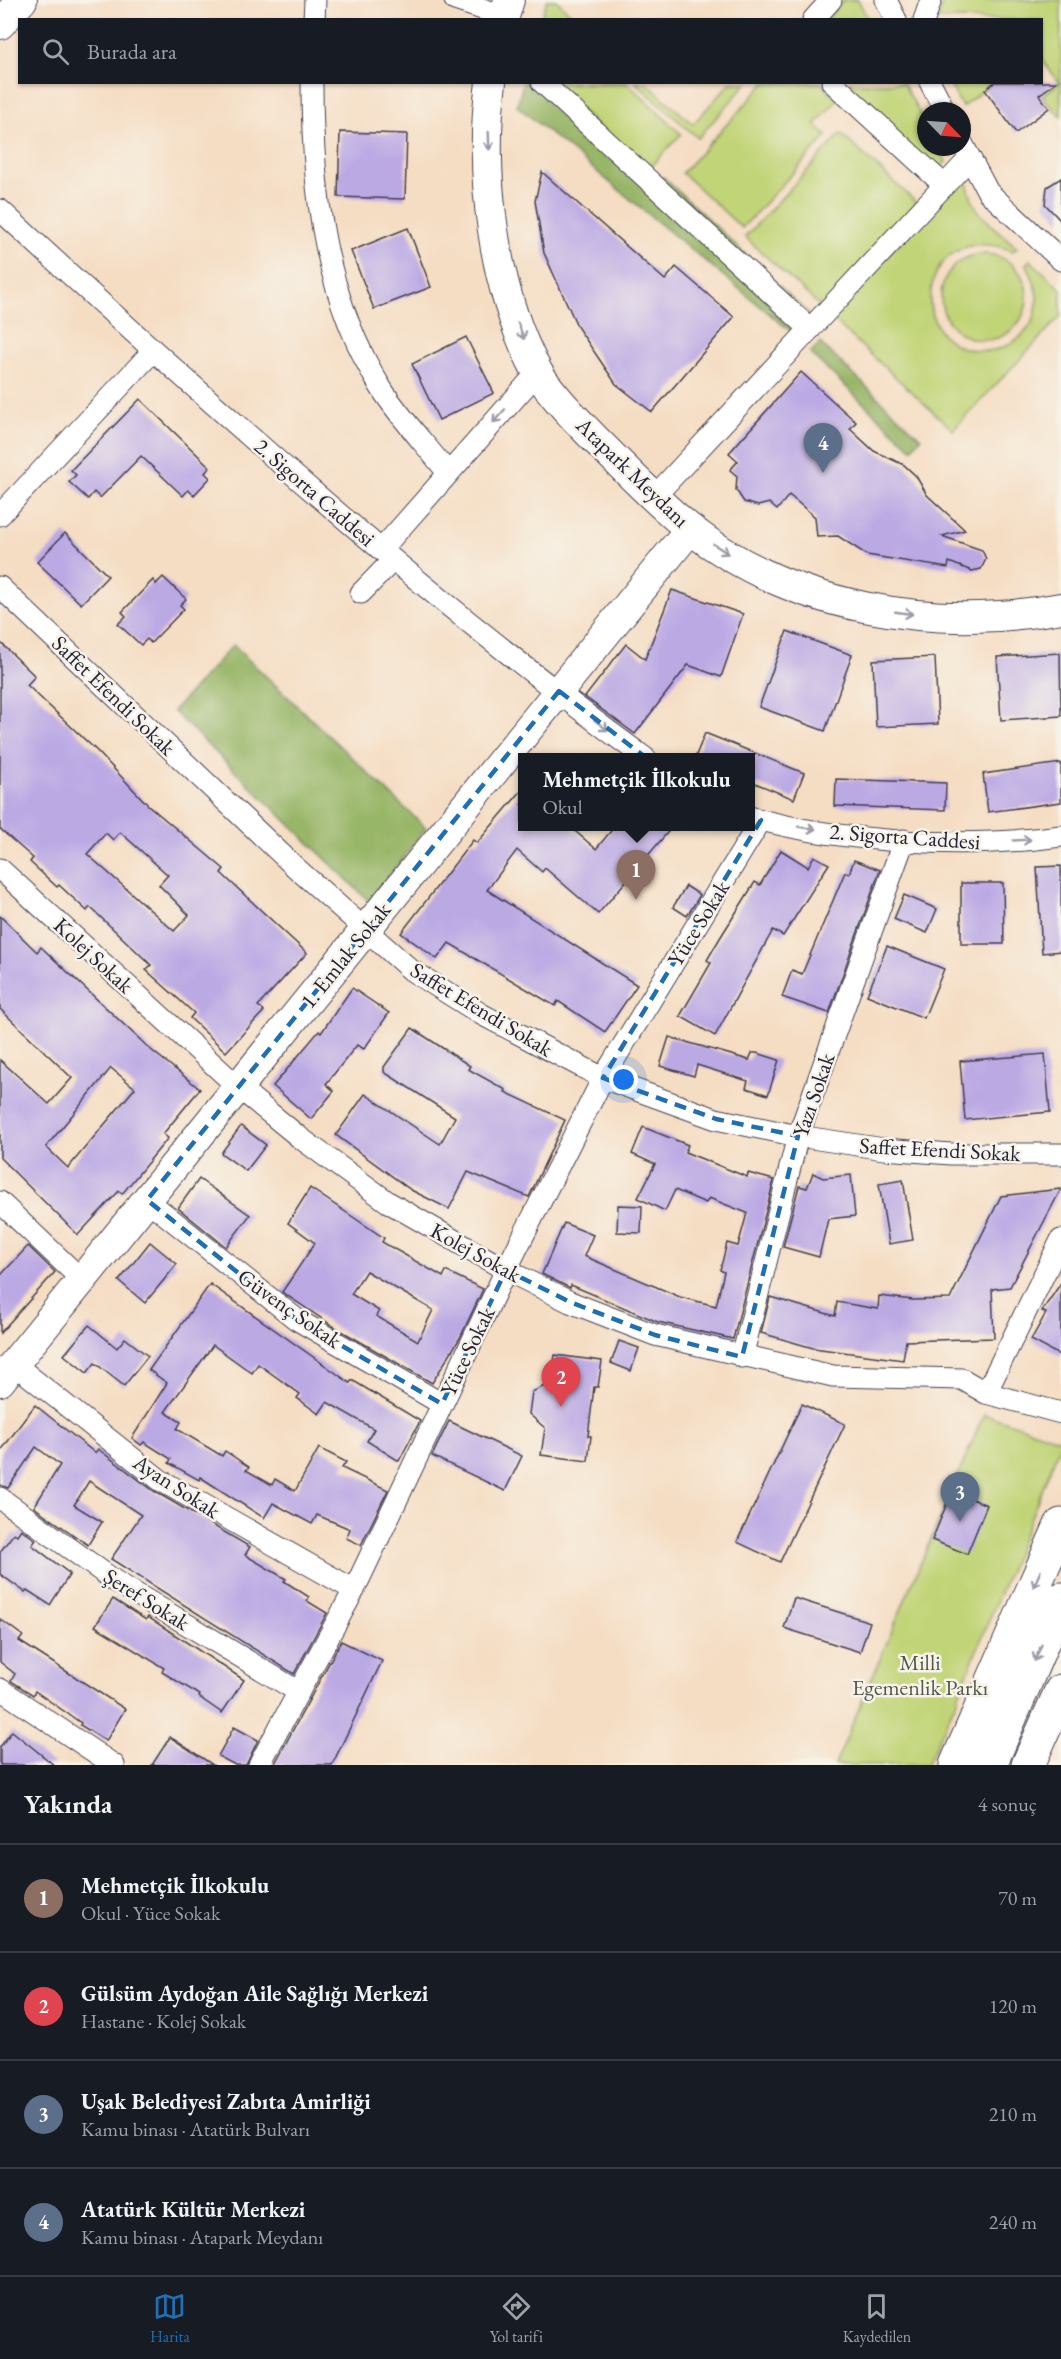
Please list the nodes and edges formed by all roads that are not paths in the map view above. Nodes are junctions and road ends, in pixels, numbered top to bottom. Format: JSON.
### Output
{"nodes":[{"id":1,"x":22,"y":0,"type":"edge"},
{"id":2,"x":315,"y":0,"type":"edge"},
{"id":3,"x":455,"y":0,"type":"edge"},
{"id":4,"x":831,"y":0,"type":"edge"},
{"id":5,"x":886,"y":0,"type":"edge"},
{"id":6,"x":932,"y":0,"type":"edge"},
{"id":7,"x":505,"y":12,"type":"edge"},
{"id":8,"x":314,"y":18,"type":"edge"},
{"id":9,"x":815,"y":18,"type":"edge"},
{"id":10,"x":895,"y":18,"type":"edge"},
{"id":11,"x":925,"y":18,"type":"edge"},
{"id":12,"x":0,"y":24,"type":"edge"},
{"id":13,"x":312,"y":84,"type":"edge"},
{"id":14,"x":491,"y":84,"type":"edge"},
{"id":15,"x":544,"y":84,"type":"edge"},
{"id":16,"x":834,"y":84,"type":"edge"},
{"id":17,"x":931,"y":84,"type":"edge"},
{"id":18,"x":940,"y":102,"type":"edge"},
{"id":19,"x":962,"y":156,"type":"edge"},
{"id":20,"x":969,"y":156,"type":"edge"},
{"id":21,"x":944,"y":186,"type":"junction"},
{"id":22,"x":0,"y":210,"type":"edge"},
{"id":23,"x":1061,"y":260,"type":"edge"},
{"id":24,"x":810,"y":329,"type":"junction"},
{"id":25,"x":153,"y":351,"type":"junction"},
{"id":26,"x":538,"y":372,"type":"junction"},
{"id":27,"x":448,"y":473,"type":"junction"},
{"id":28,"x":653,"y":498,"type":"junction"},
{"id":29,"x":0,"y":515,"type":"edge"},
{"id":30,"x":690,"y":529,"type":"junction"},
{"id":31,"x":387,"y":555,"type":"junction"},
{"id":32,"x":0,"y":587,"type":"edge"},
{"id":33,"x":361,"y":593,"type":"dead end"},
{"id":34,"x":1061,"y":608,"type":"edge"},
{"id":35,"x":559,"y":691,"type":"junction"},
{"id":36,"x":639,"y":753,"type":"edge"},
{"id":37,"x":756,"y":818,"type":"edge"},
{"id":38,"x":748,"y":831,"type":"edge"},
{"id":39,"x":1061,"y":836,"type":"edge"},
{"id":40,"x":904,"y":840,"type":"junction"},
{"id":41,"x":0,"y":869,"type":"edge"},
{"id":42,"x":366,"y":929,"type":"junction"},
{"id":43,"x":603,"y":1078,"type":"junction"},
{"id":44,"x":238,"y":1087,"type":"junction"},
{"id":45,"x":798,"y":1136,"type":"junction"},
{"id":46,"x":1061,"y":1154,"type":"edge"},
{"id":47,"x":147,"y":1200,"type":"junction"},
{"id":48,"x":0,"y":1202,"type":"edge"},
{"id":49,"x":1061,"y":1240,"type":"edge"},
{"id":50,"x":506,"y":1270,"type":"junction"},
{"id":51,"x":82,"y":1280,"type":"junction"},
{"id":52,"x":742,"y":1357,"type":"junction"},
{"id":53,"x":7,"y":1373,"type":"edge"},
{"id":54,"x":986,"y":1393,"type":"junction"},
{"id":55,"x":442,"y":1404,"type":"junction"},
{"id":56,"x":1061,"y":1413,"type":"edge"},
{"id":57,"x":0,"y":1498,"type":"edge"},
{"id":58,"x":1061,"y":1525,"type":"edge"},
{"id":59,"x":354,"y":1590,"type":"junction"},
{"id":60,"x":1061,"y":1599,"type":"edge"},
{"id":61,"x":0,"y":1689,"type":"edge"},
{"id":62,"x":1061,"y":1690,"type":"edge"},
{"id":63,"x":299,"y":1692,"type":"junction"},
{"id":64,"x":114,"y":1765,"type":"edge"},
{"id":65,"x":259,"y":1765,"type":"edge"},
{"id":66,"x":956,"y":1765,"type":"edge"},
{"id":67,"x":990,"y":1765,"type":"edge"},
{"id":68,"x":1028,"y":1765,"type":"edge"}],
"edges":[{"from":1,"to":12,"type":"street"},
{"from":2,"to":8,"type":"street"},
{"from":3,"to":7,"type":"street"},
{"from":4,"to":9,"type":"street"},
{"from":5,"to":10,"type":"street"},
{"from":6,"to":11,"type":"street"},
{"from":13,"to":27,"type":"street"},
{"from":14,"to":26,"type":"street","name":"Atapark Meydanı","one_way":true},
{"from":15,"to":24,"type":"street"},
{"from":16,"to":21,"type":"street"},
{"from":17,"to":18,"type":"street"},
{"from":19,"to":21,"type":"street"},
{"from":20,"to":23,"type":"street"},
{"from":21,"to":24,"type":"street"},
{"from":22,"to":25,"type":"street","name":"2. Sigorta Caddesi"},
{"from":24,"to":28,"type":"street"},
{"from":25,"to":29,"type":"street"},
{"from":25,"to":31,"type":"street","name":"2. Sigorta Caddesi"},
{"from":26,"to":27,"type":"street","one_way":true},
{"from":26,"to":28,"type":"street","name":"Atapark Meydanı"},
{"from":27,"to":31,"type":"street"},
{"from":28,"to":30,"type":"street","name":"Atapark Meydanı"},
{"from":30,"to":34,"type":"street","name":"Atapark Meydanı","one_way":true},
{"from":30,"to":35,"type":"street","name":"1. Emlak Sokak"},
{"from":31,"to":33,"type":"street"},
{"from":31,"to":35,"type":"street","name":"2. Sigorta Caddesi"},
{"from":32,"to":42,"type":"street","name":"Saffet Efendi Sokak"},
{"from":35,"to":36,"type":"street","name":"2. Sigorta Caddesi","one_way":true},
{"from":35,"to":42,"type":"street","name":"1. Emlak Sokak"},
{"from":37,"to":40,"type":"street","name":"2. Sigorta Caddesi","one_way":true},
{"from":38,"to":43,"type":"street","name":"Yüce Sokak"},
{"from":40,"to":39,"type":"street","name":"2. Sigorta Caddesi","one_way":true},
{"from":40,"to":45,"type":"street","name":"Yazı Sokak"},
{"from":41,"to":44,"type":"street","name":"Kolej Sokak"},
{"from":42,"to":43,"type":"street","name":"Saffet Efendi Sokak"},
{"from":42,"to":44,"type":"street","name":"1. Emlak Sokak"},
{"from":43,"to":45,"type":"street","name":"Saffet Efendi Sokak"},
{"from":43,"to":50,"type":"street","name":"Yüce Sokak"},
{"from":44,"to":47,"type":"street","name":"1. Emlak Sokak"},
{"from":44,"to":50,"type":"street","name":"Kolej Sokak"},
{"from":45,"to":46,"type":"street","name":"Saffet Efendi Sokak"},
{"from":45,"to":52,"type":"street","name":"Yazı Sokak"},
{"from":47,"to":51,"type":"street","name":"1. Emlak Sokak"},
{"from":47,"to":55,"type":"street","name":"Güvenç Sokak"},
{"from":48,"to":51,"type":"street"},
{"from":49,"to":54,"type":"street"},
{"from":50,"to":52,"type":"street","name":"Kolej Sokak"},
{"from":50,"to":55,"type":"street","name":"Yüce Sokak"},
{"from":51,"to":53,"type":"street","name":"1. Emlak Sokak"},
{"from":52,"to":54,"type":"street","name":"Kolej Sokak"},
{"from":53,"to":59,"type":"street","name":"Ayan Sokak"},
{"from":54,"to":56,"type":"street","name":"Kolej Sokak"},
{"from":55,"to":59,"type":"street","name":"Yüce Sokak"},
{"from":57,"to":63,"type":"street","name":"Şeref Sokak"},
{"from":58,"to":66,"type":"highway","one_way":true},
{"from":59,"to":63,"type":"street","name":"Yüce Sokak"},
{"from":60,"to":67,"type":"highway","one_way":true},
{"from":61,"to":64,"type":"street"},
{"from":62,"to":68,"type":"highway"},
{"from":63,"to":65,"type":"street","name":"Yüce Sokak"}]}
